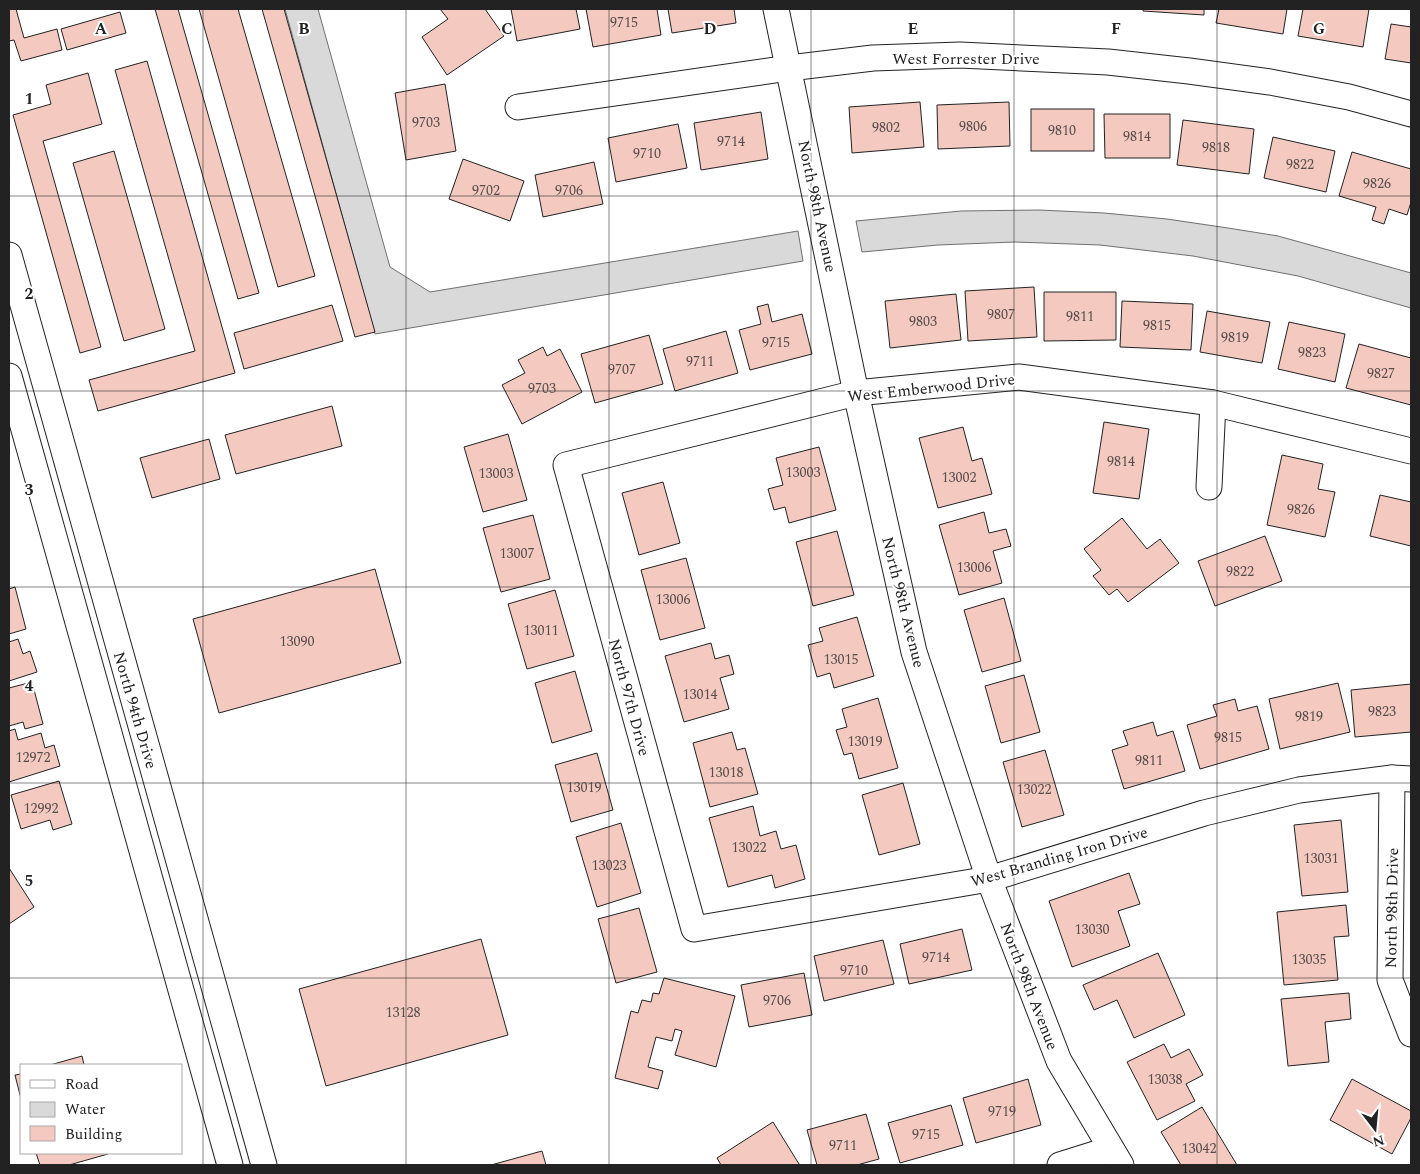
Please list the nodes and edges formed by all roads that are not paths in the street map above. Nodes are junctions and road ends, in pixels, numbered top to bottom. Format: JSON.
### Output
{"nodes":[{"id":1,"x":776,"y":9,"type":"edge"},
{"id":2,"x":789,"y":68,"type":"junction"},
{"id":3,"x":518,"y":108,"type":"dead end"},
{"id":4,"x":1411,"y":114,"type":"edge"},
{"id":5,"x":9,"y":255,"type":"edge"},
{"id":6,"x":9,"y":376,"type":"edge"},
{"id":7,"x":856,"y":393,"type":"junction"},
{"id":8,"x":1213,"y":403,"type":"junction"},
{"id":9,"x":58,"y":433,"type":"junction"},
{"id":10,"x":18,"y":444,"type":"edge"},
{"id":11,"x":1411,"y":451,"type":"edge"},
{"id":12,"x":566,"y":465,"type":"joint"},
{"id":13,"x":1209,"y":487,"type":"dead end"},
{"id":14,"x":1402,"y":778,"type":"edge"},
{"id":15,"x":989,"y":879,"type":"junction"},
{"id":16,"x":694,"y":929,"type":"joint"},
{"id":17,"x":199,"y":932,"type":"junction"},
{"id":18,"x":166,"y":941,"type":"junction"},
{"id":19,"x":1411,"y":1034,"type":"edge"},
{"id":20,"x":1116,"y":1157,"type":"edge"},
{"id":21,"x":230,"y":1165,"type":"edge"},
{"id":22,"x":264,"y":1165,"type":"edge"},
{"id":23,"x":1060,"y":1165,"type":"edge"}],
"edges":[{"from":1,"to":2,"type":"street","name":"North 98th Avenue"},
{"from":2,"to":3,"type":"street","name":"West Forrester Drive"},
{"from":2,"to":4,"type":"street","name":"West Forrester Drive"},
{"from":2,"to":7,"type":"street","name":"North 98th Avenue"},
{"from":5,"to":9,"type":"street","name":"North 94th Drive"},
{"from":6,"to":10,"type":"street","name":"North 94th Drive"},
{"from":7,"to":8,"type":"street","name":"West Emberwood Drive"},
{"from":7,"to":12,"type":"street","name":"West Emberwood Drive"},
{"from":7,"to":15,"type":"street","name":"North 98th Avenue"},
{"from":8,"to":11,"type":"street","name":"West Emberwood Drive"},
{"from":8,"to":13,"type":"street"},
{"from":9,"to":10,"type":"street"},
{"from":9,"to":17,"type":"street","name":"North 94th Drive"},
{"from":10,"to":18,"type":"street","name":"North 94th Drive"},
{"from":12,"to":16,"type":"street","name":"North 97th Drive"},
{"from":14,"to":15,"type":"street","name":"West Branding Iron Drive"},
{"from":14,"to":19,"type":"street","name":"North 98th Drive"},
{"from":15,"to":16,"type":"street","name":"West Branding Iron Drive"},
{"from":15,"to":20,"type":"street","name":"North 98th Avenue"},
{"from":17,"to":18,"type":"street"},
{"from":17,"to":22,"type":"street","name":"North 94th Drive"},
{"from":18,"to":21,"type":"street","name":"North 94th Drive"},
{"from":20,"to":23,"type":"street"}]}
